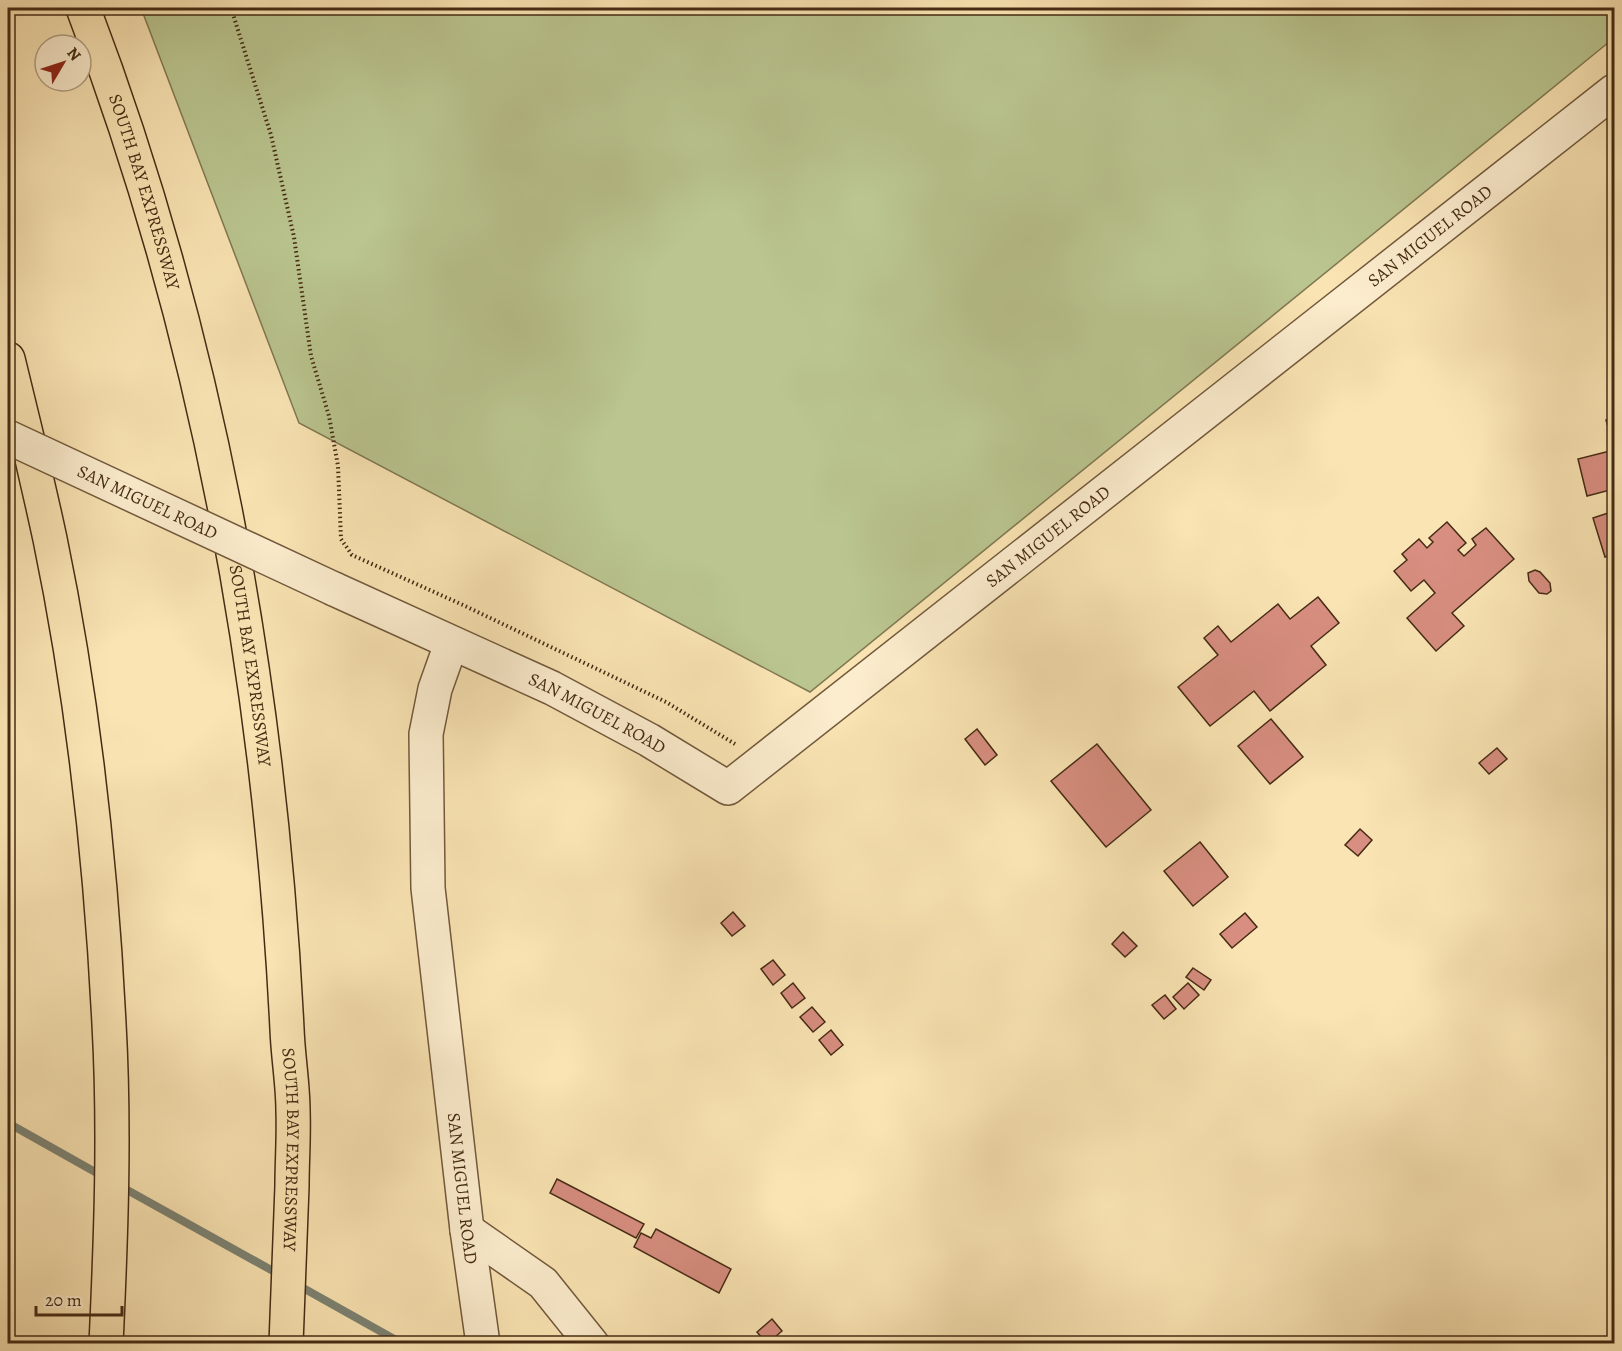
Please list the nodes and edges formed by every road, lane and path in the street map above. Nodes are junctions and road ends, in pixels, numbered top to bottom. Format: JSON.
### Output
{"nodes":[{"id":1,"x":83,"y":8,"type":"edge"},
{"id":2,"x":231,"y":8,"type":"edge"},
{"id":3,"x":1614,"y":91,"type":"edge"},
{"id":4,"x":8,"y":359,"type":"edge"},
{"id":5,"x":8,"y":437,"type":"edge"},
{"id":6,"x":451,"y":644,"type":"junction"},
{"id":7,"x":759,"y":764,"type":"junction"},
{"id":8,"x":467,"y":1230,"type":"junction"},
{"id":9,"x":106,"y":1344,"type":"edge"},
{"id":10,"x":286,"y":1344,"type":"edge"},
{"id":11,"x":483,"y":1344,"type":"edge"},
{"id":12,"x":592,"y":1344,"type":"edge"}],
"edges":[{"from":1,"to":10,"type":"highway","name":"SOUTH BAY EXPRESSWAY"},
{"from":2,"to":7,"type":"path"},
{"from":3,"to":7,"type":"street","name":"SAN MIGUEL ROAD"},
{"from":4,"to":9,"type":"highway"},
{"from":5,"to":6,"type":"street","name":"SAN MIGUEL ROAD","bridge":true},
{"from":6,"to":7,"type":"street","name":"SAN MIGUEL ROAD"},
{"from":6,"to":8,"type":"street","name":"SAN MIGUEL ROAD"},
{"from":8,"to":11,"type":"street","name":"SAN MIGUEL ROAD"},
{"from":8,"to":12,"type":"street"}]}
